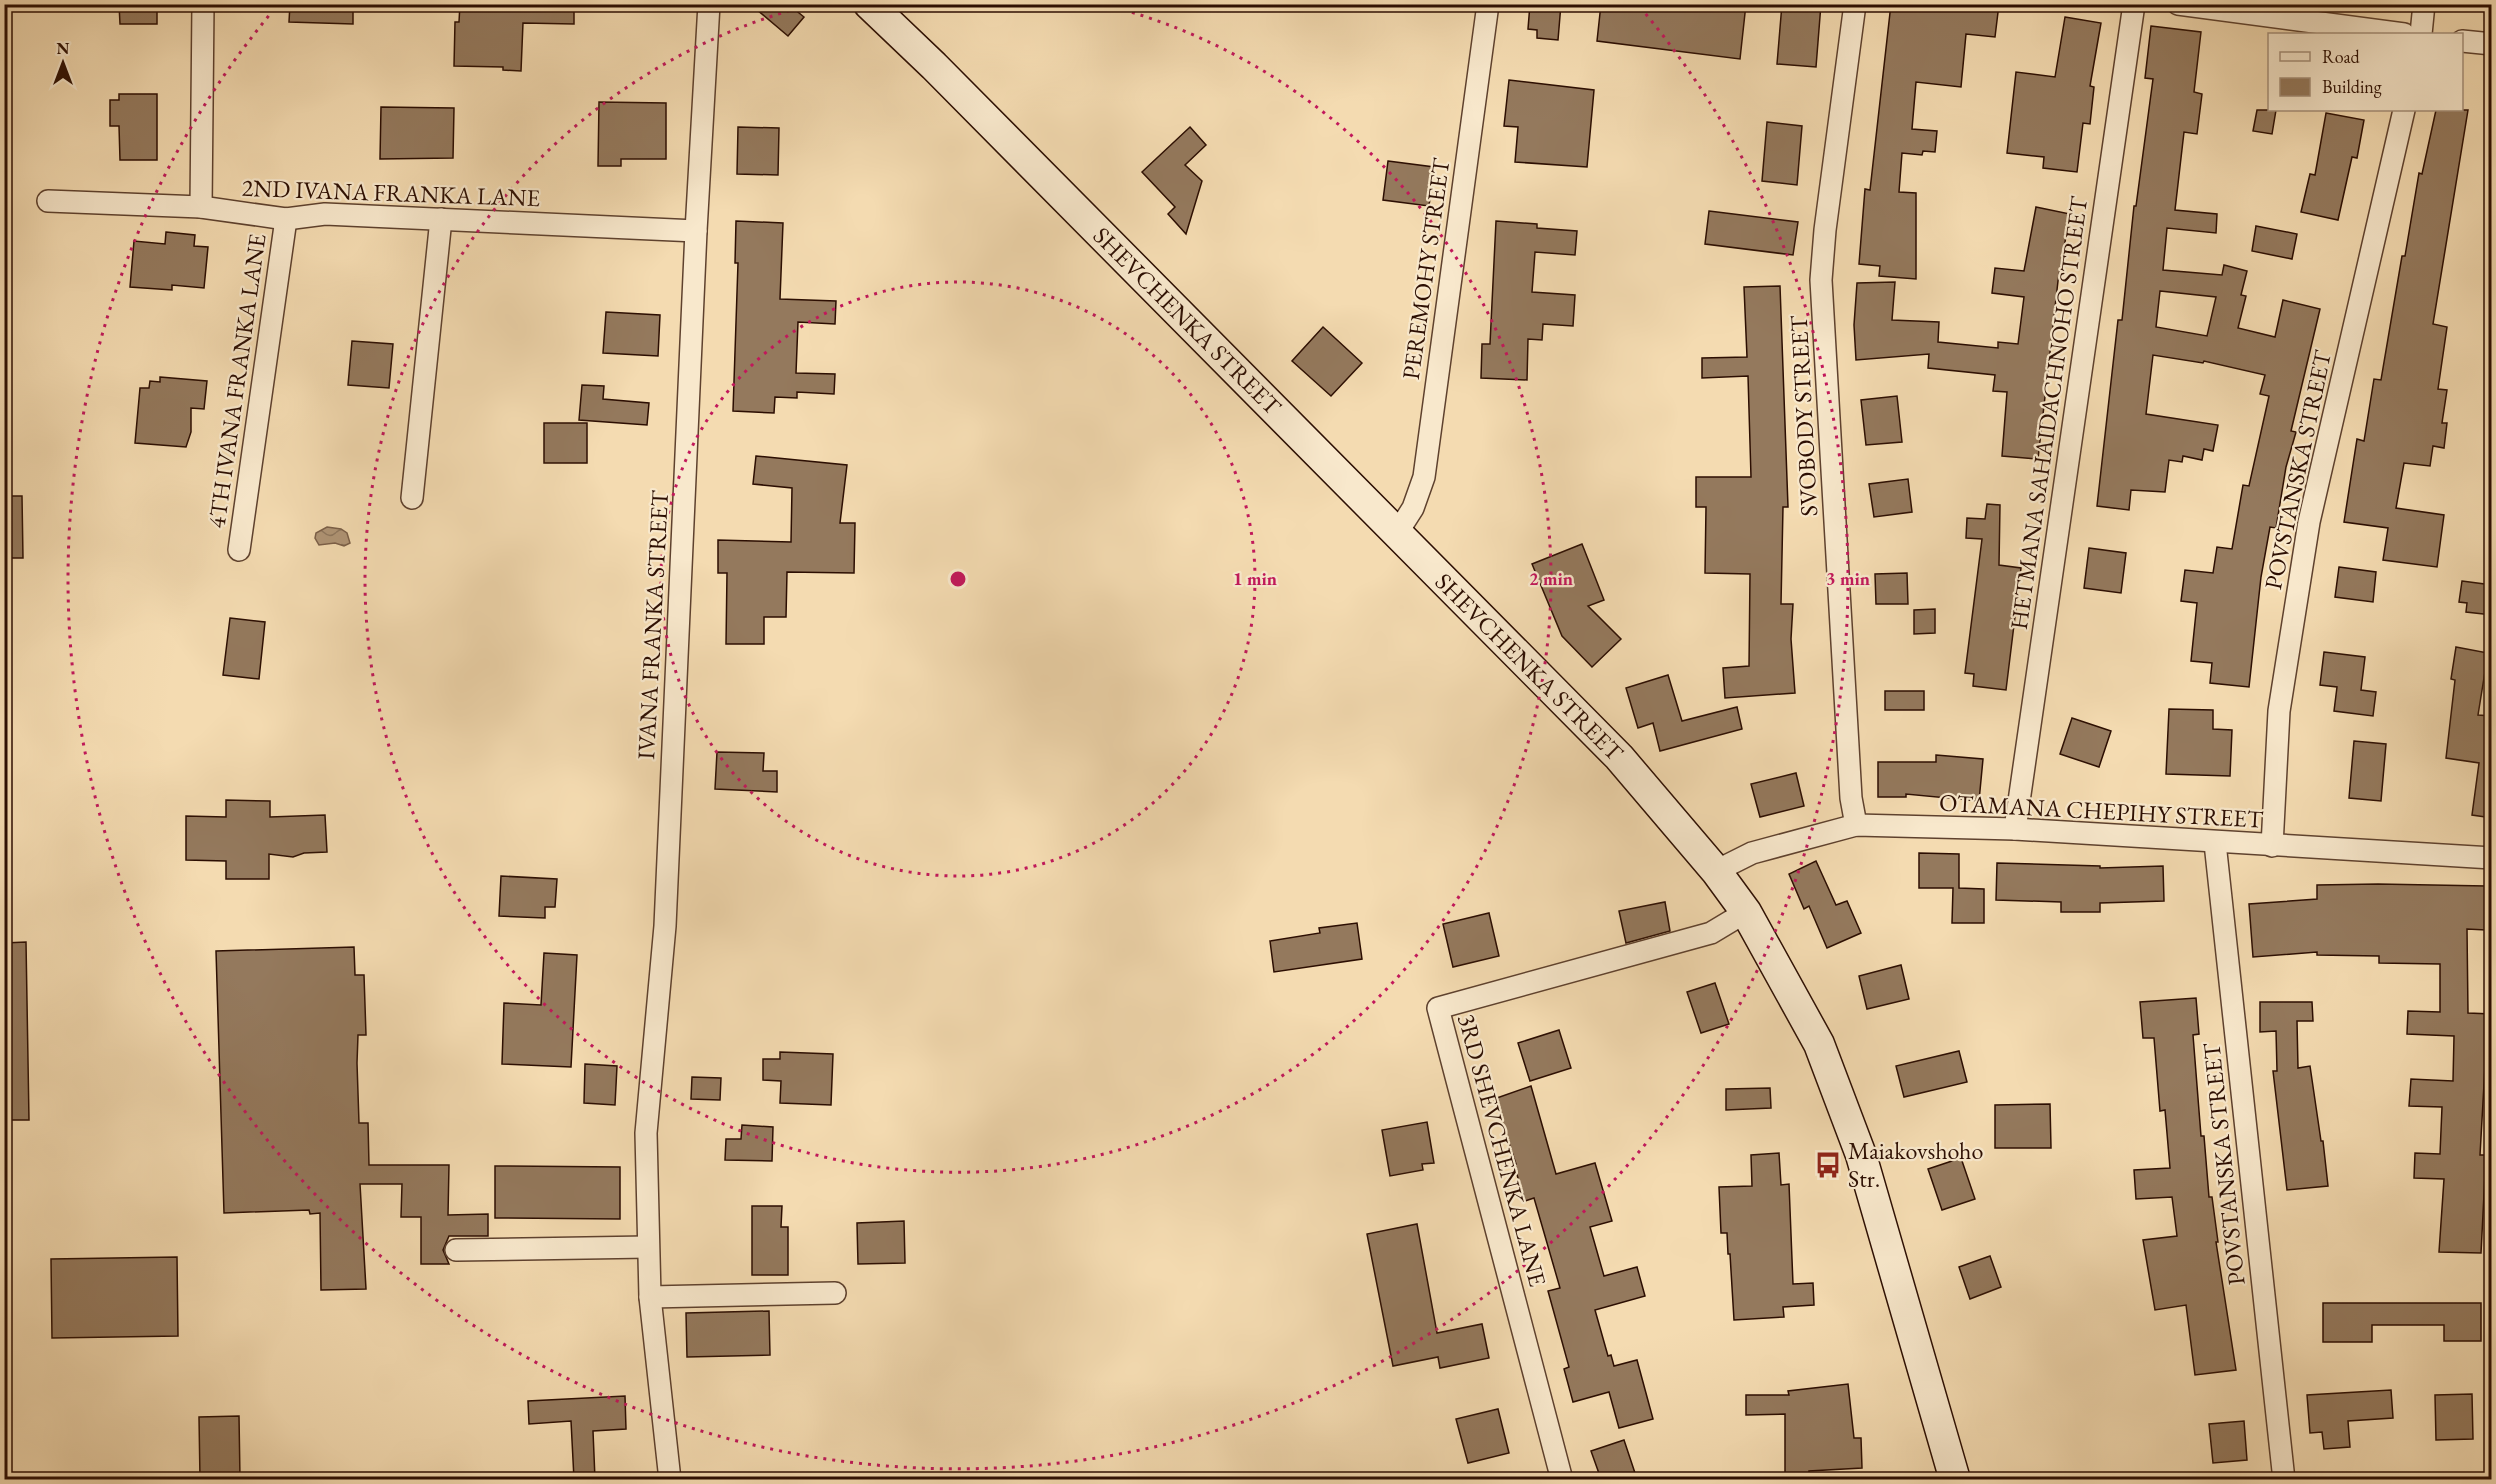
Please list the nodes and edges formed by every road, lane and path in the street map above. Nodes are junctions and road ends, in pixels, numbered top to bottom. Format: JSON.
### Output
{"nodes":[{"id":1,"x":203,"y":4,"type":"edge"},
{"id":2,"x":709,"y":4,"type":"edge"},
{"id":3,"x":869,"y":4,"type":"edge"},
{"id":4,"x":1488,"y":4,"type":"edge"},
{"id":5,"x":1855,"y":4,"type":"edge"},
{"id":6,"x":2134,"y":4,"type":"edge"},
{"id":7,"x":2178,"y":4,"type":"edge"},
{"id":8,"x":2424,"y":4,"type":"edge"},
{"id":9,"x":2396,"y":33,"type":"edge"},
{"id":10,"x":2421,"y":33,"type":"edge"},
{"id":11,"x":2463,"y":41,"type":"edge"},
{"id":12,"x":2492,"y":44,"type":"edge"},
{"id":13,"x":2404,"y":111,"type":"edge"},
{"id":14,"x":48,"y":201,"type":"dead end"},
{"id":15,"x":201,"y":207,"type":"junction"},
{"id":16,"x":286,"y":219,"type":"junction"},
{"id":17,"x":441,"y":219,"type":"junction"},
{"id":18,"x":696,"y":231,"type":"junction"},
{"id":19,"x":412,"y":498,"type":"dead end"},
{"id":20,"x":1397,"y":533,"type":"junction"},
{"id":21,"x":239,"y":550,"type":"dead end"},
{"id":22,"x":1856,"y":825,"type":"junction"},
{"id":23,"x":2015,"y":830,"type":"junction"},
{"id":24,"x":2216,"y":843,"type":"junction"},
{"id":25,"x":2272,"y":846,"type":"junction"},
{"id":26,"x":2492,"y":858,"type":"edge"},
{"id":27,"x":1716,"y":871,"type":"junction"},
{"id":28,"x":1746,"y":912,"type":"junction"},
{"id":29,"x":648,"y":1247,"type":"junction"},
{"id":30,"x":456,"y":1250,"type":"dead end"},
{"id":31,"x":835,"y":1293,"type":"dead end"},
{"id":32,"x":650,"y":1297,"type":"junction"},
{"id":33,"x":670,"y":1479,"type":"edge"},
{"id":34,"x":1562,"y":1479,"type":"edge"},
{"id":35,"x":1954,"y":1479,"type":"edge"},
{"id":36,"x":2284,"y":1479,"type":"edge"}],
"edges":[{"from":1,"to":15,"type":"street"},
{"from":2,"to":18,"type":"street","name":"IVANA FRANKA STREET"},
{"from":3,"to":20,"type":"main road","name":"SHEVCHENKA STREET"},
{"from":4,"to":20,"type":"street","name":"PEREMOHY STREET"},
{"from":5,"to":22,"type":"street","name":"SVOBODY STREET"},
{"from":6,"to":23,"type":"street","name":"HETMANA SAHAIDACHNOHO STREET"},
{"from":7,"to":9,"type":"street"},
{"from":8,"to":10,"type":"street"},
{"from":11,"to":12,"type":"street"},
{"from":13,"to":25,"type":"street","name":"POVSTANSKA STREET"},
{"from":14,"to":15,"type":"street","name":"2ND IVANA FRANKA LANE"},
{"from":15,"to":16,"type":"street","name":"2ND IVANA FRANKA LANE"},
{"from":16,"to":17,"type":"street","name":"2ND IVANA FRANKA LANE"},
{"from":16,"to":21,"type":"street","name":"4TH IVANA FRANKA LANE"},
{"from":17,"to":18,"type":"street","name":"2ND IVANA FRANKA LANE"},
{"from":17,"to":19,"type":"street"},
{"from":18,"to":29,"type":"street","name":"IVANA FRANKA STREET"},
{"from":20,"to":27,"type":"main road","name":"SHEVCHENKA STREET"},
{"from":22,"to":23,"type":"street","name":"OTAMANA CHEPIHY STREET"},
{"from":22,"to":27,"type":"street","name":"OTAMANA CHEPIHY STREET"},
{"from":23,"to":24,"type":"street","name":"OTAMANA CHEPIHY STREET"},
{"from":24,"to":25,"type":"street","name":"OTAMANA CHEPIHY STREET"},
{"from":24,"to":36,"type":"street","name":"POVSTANSKA STREET"},
{"from":25,"to":26,"type":"street","name":"OTAMANA CHEPIHY STREET"},
{"from":27,"to":28,"type":"main road","name":"SHEVCHENKA STREET"},
{"from":28,"to":34,"type":"street","name":"3RD SHEVCHENKA LANE"},
{"from":28,"to":35,"type":"main road","name":"SHEVCHENKA STREET"},
{"from":29,"to":30,"type":"street"},
{"from":29,"to":32,"type":"street","name":"IVANA FRANKA STREET"},
{"from":31,"to":32,"type":"street"},
{"from":32,"to":33,"type":"street","name":"IVANA FRANKA STREET"}]}
